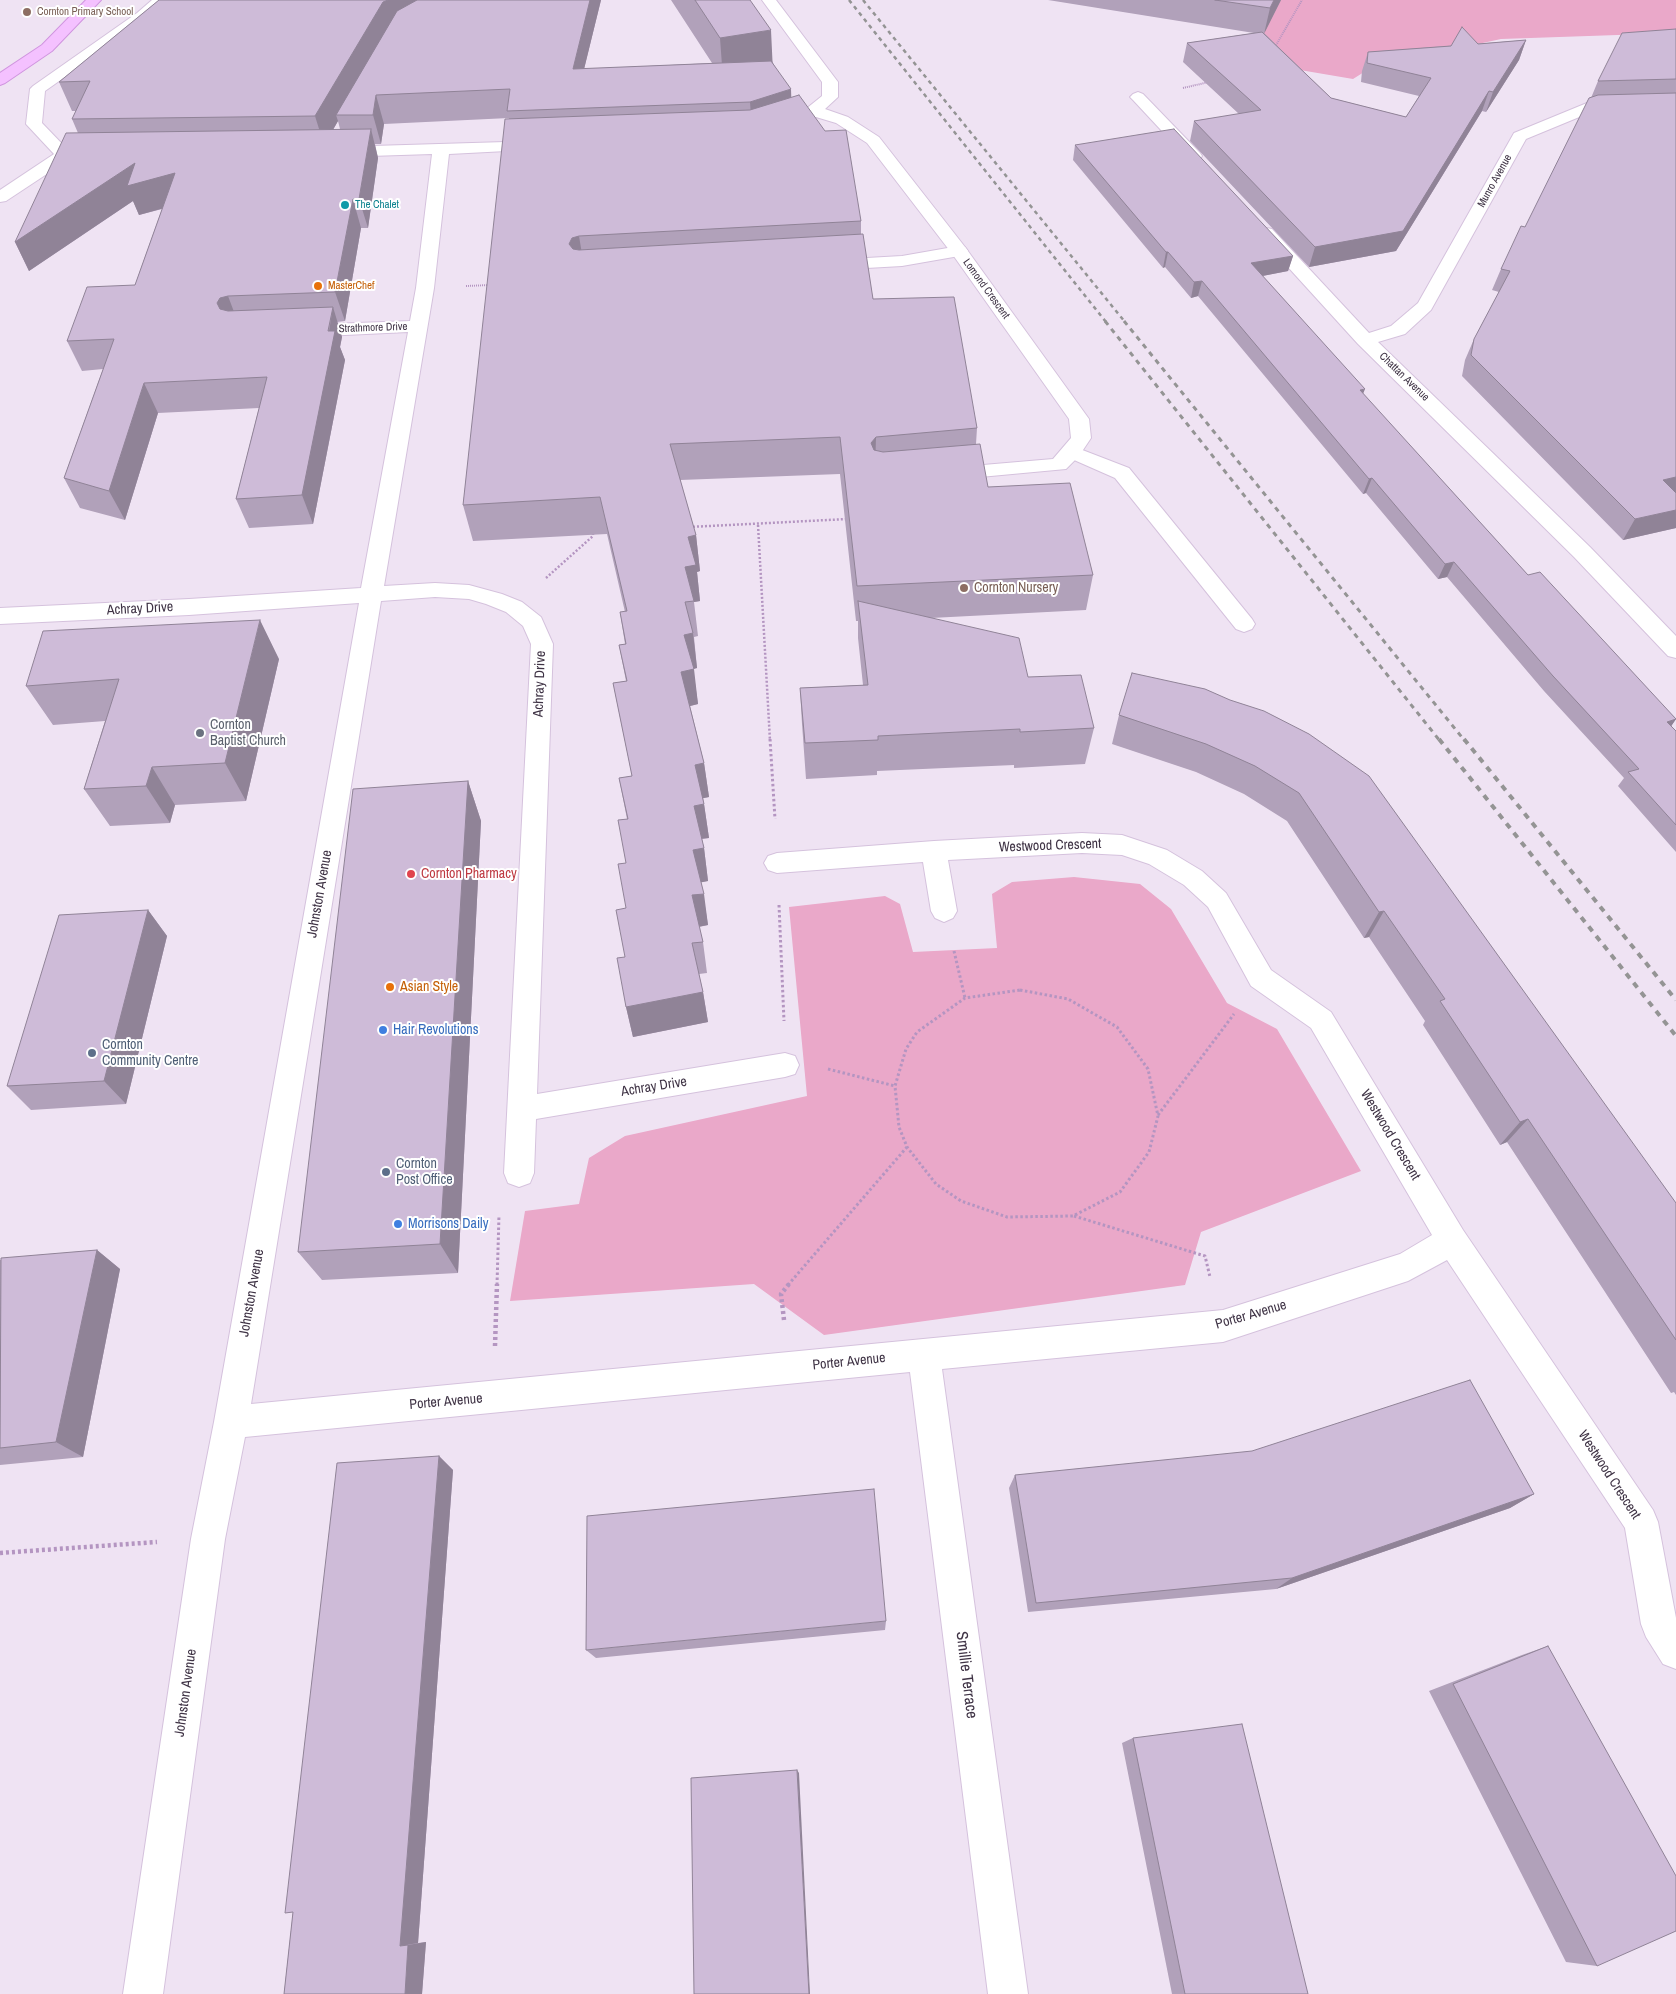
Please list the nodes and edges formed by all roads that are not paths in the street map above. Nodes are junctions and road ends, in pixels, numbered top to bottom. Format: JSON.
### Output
{"nodes":[{"id":1,"x":94,"y":0,"type":"edge"},
{"id":2,"x":160,"y":0,"type":"edge"},
{"id":3,"x":769,"y":0,"type":"edge"},
{"id":4,"x":0,"y":80,"type":"edge"},
{"id":5,"x":1138,"y":97,"type":"road end"},
{"id":6,"x":1676,"y":106,"type":"edge"},
{"id":7,"x":814,"y":111,"type":"junction"},
{"id":8,"x":769,"y":134,"type":"edge"},
{"id":9,"x":340,"y":135,"type":"edge"},
{"id":10,"x":557,"y":145,"type":"edge"},
{"id":11,"x":441,"y":150,"type":"junction"},
{"id":12,"x":64,"y":155,"type":"junction"},
{"id":13,"x":103,"y":155,"type":"edge"},
{"id":14,"x":1205,"y":169,"type":"edge"},
{"id":15,"x":0,"y":196,"type":"edge"},
{"id":16,"x":1252,"y":218,"type":"edge"},
{"id":17,"x":959,"y":251,"type":"junction"},
{"id":18,"x":813,"y":266,"type":"edge"},
{"id":19,"x":418,"y":326,"type":"junction"},
{"id":20,"x":289,"y":331,"type":"edge"},
{"id":21,"x":1365,"y":340,"type":"junction"},
{"id":22,"x":1072,"y":452,"type":"junction"},
{"id":23,"x":931,"y":476,"type":"edge"},
{"id":24,"x":372,"y":594,"type":"junction"},
{"id":25,"x":0,"y":616,"type":"edge"},
{"id":26,"x":1244,"y":624,"type":"dead end"},
{"id":27,"x":1673,"y":644,"type":"edge"},
{"id":28,"x":934,"y":851,"type":"junction"},
{"id":29,"x":777,"y":863,"type":"road end"},
{"id":30,"x":944,"y":911,"type":"dead end"},
{"id":31,"x":785,"y":1065,"type":"road end"},
{"id":32,"x":522,"y":1109,"type":"junction"},
{"id":33,"x":519,"y":1173,"type":"road end"},
{"id":34,"x":1452,"y":1240,"type":"junction"},
{"id":35,"x":924,"y":1355,"type":"junction"},
{"id":36,"x":231,"y":1422,"type":"junction"},
{"id":37,"x":1676,"y":1651,"type":"edge"},
{"id":38,"x":143,"y":1994,"type":"edge"},
{"id":39,"x":1008,"y":1994,"type":"edge"}],
"edges":[{"from":1,"to":4,"type":"main road"},
{"from":2,"to":12,"type":"street"},
{"from":3,"to":7,"type":"street"},
{"from":5,"to":14,"type":"street"},
{"from":6,"to":21,"type":"street","name":"Munro Avenue"},
{"from":7,"to":8,"type":"street"},
{"from":7,"to":17,"type":"street","name":"Lomond Crescent"},
{"from":9,"to":11,"type":"street"},
{"from":10,"to":11,"type":"street"},
{"from":11,"to":19,"type":"street","name":"Strathmore Drive"},
{"from":12,"to":13,"type":"street"},
{"from":12,"to":15,"type":"street"},
{"from":16,"to":21,"type":"street","name":"Chattan Avenue"},
{"from":17,"to":18,"type":"street"},
{"from":17,"to":22,"type":"street","name":"Lomond Crescent"},
{"from":19,"to":20,"type":"street","name":"Strathmore Drive"},
{"from":19,"to":24,"type":"street","name":"Johnston Avenue"},
{"from":21,"to":27,"type":"street","name":"Chattan Avenue"},
{"from":22,"to":23,"type":"street"},
{"from":22,"to":26,"type":"street"},
{"from":24,"to":25,"type":"street","name":"Achray Drive"},
{"from":24,"to":32,"type":"street","name":"Achray Drive"},
{"from":24,"to":36,"type":"street","name":"Johnston Avenue"},
{"from":28,"to":29,"type":"street","name":"Westwood Crescent"},
{"from":28,"to":30,"type":"street"},
{"from":28,"to":34,"type":"street","name":"Westwood Crescent"},
{"from":31,"to":32,"type":"street","name":"Achray Drive"},
{"from":32,"to":33,"type":"street","name":"Achray Drive"},
{"from":34,"to":35,"type":"street","name":"Porter Avenue"},
{"from":34,"to":37,"type":"street","name":"Westwood Crescent"},
{"from":35,"to":36,"type":"street","name":"Porter Avenue"},
{"from":35,"to":39,"type":"street","name":"Smillie Terrace"},
{"from":36,"to":38,"type":"street","name":"Johnston Avenue"}]}
